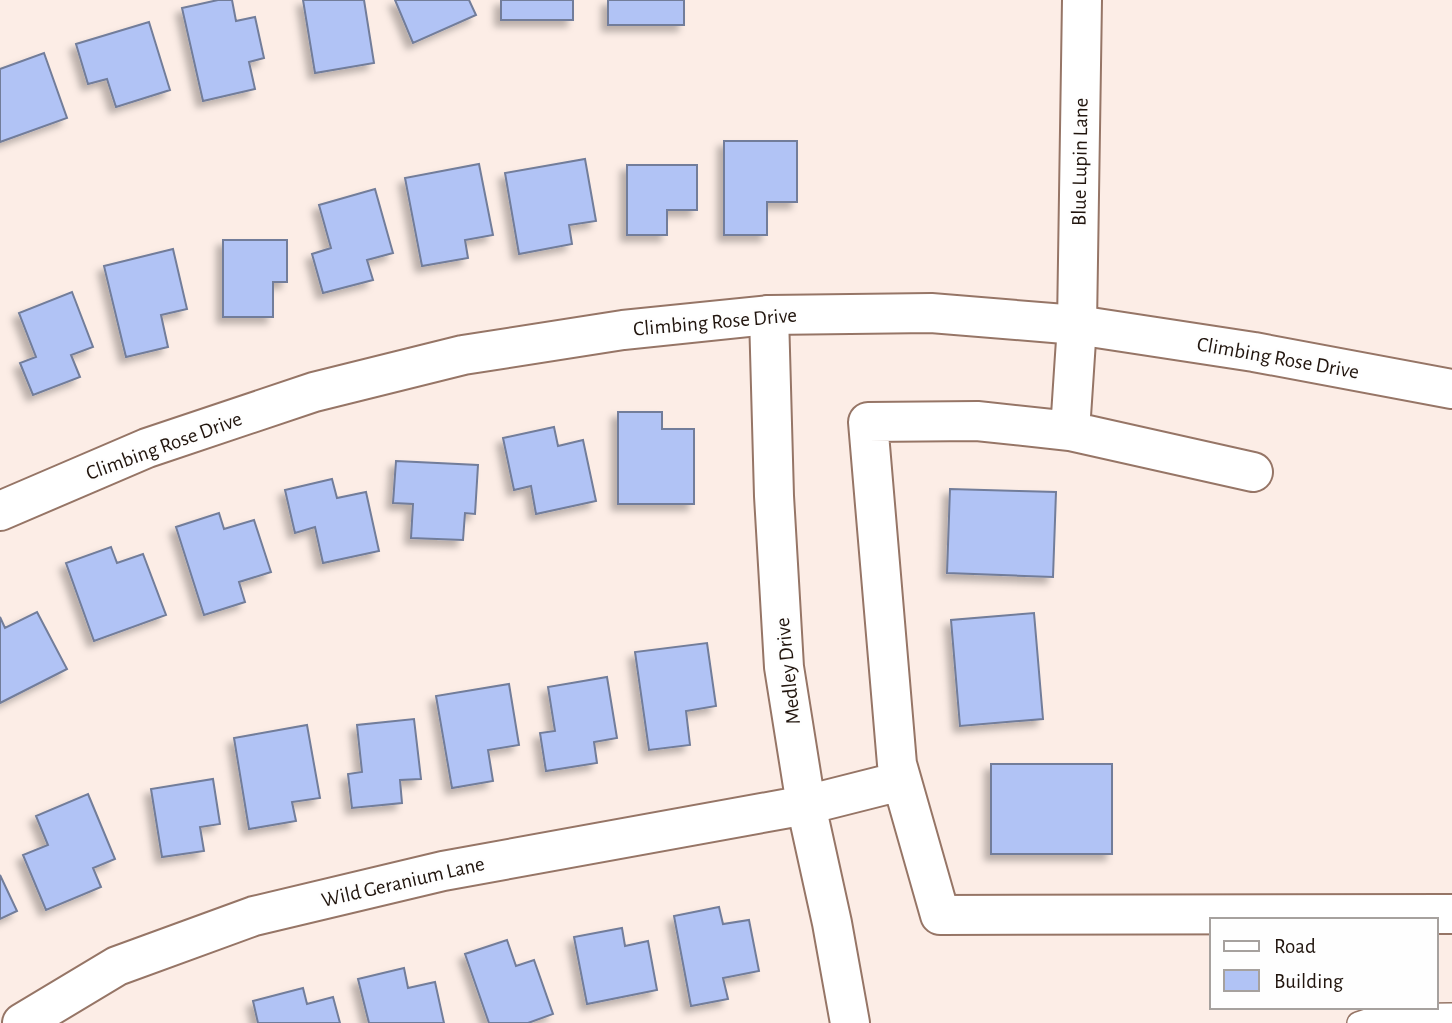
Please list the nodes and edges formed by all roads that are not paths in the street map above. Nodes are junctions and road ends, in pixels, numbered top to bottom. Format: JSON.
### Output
{"nodes":[{"id":1,"x":1082,"y":0,"type":"edge"},
{"id":2,"x":769,"y":315,"type":"junction"},
{"id":3,"x":1077,"y":325,"type":"junction"},
{"id":4,"x":1452,"y":389,"type":"edge"},
{"id":5,"x":1070,"y":431,"type":"junction"},
{"id":6,"x":1252,"y":472,"type":"dead end"},
{"id":7,"x":0,"y":511,"type":"edge"},
{"id":8,"x":901,"y":781,"type":"junction"},
{"id":9,"x":824,"y":800,"type":"junction"},
{"id":10,"x":1452,"y":914,"type":"edge"},
{"id":11,"x":1452,"y":1014,"type":"edge"},
{"id":12,"x":22,"y":1023,"type":"edge"},
{"id":13,"x":850,"y":1023,"type":"edge"},
{"id":14,"x":1358,"y":1023,"type":"edge"}],
"edges":[{"from":1,"to":3,"type":"street","name":"Blue Lupin Lane"},
{"from":2,"to":3,"type":"street","name":"Climbing Rose Drive"},
{"from":2,"to":7,"type":"street","name":"Climbing Rose Drive"},
{"from":2,"to":9,"type":"street","name":"Medley Drive"},
{"from":3,"to":4,"type":"street","name":"Climbing Rose Drive"},
{"from":3,"to":5,"type":"street","name":"Blue Lupin Lane"},
{"from":5,"to":6,"type":"street"},
{"from":5,"to":8,"type":"street"},
{"from":8,"to":9,"type":"street","name":"Wild Geranium Lane"},
{"from":8,"to":10,"type":"street"},
{"from":9,"to":12,"type":"street","name":"Wild Geranium Lane"},
{"from":9,"to":13,"type":"street","name":"Medley Drive"},
{"from":11,"to":14,"type":"lane"}]}
